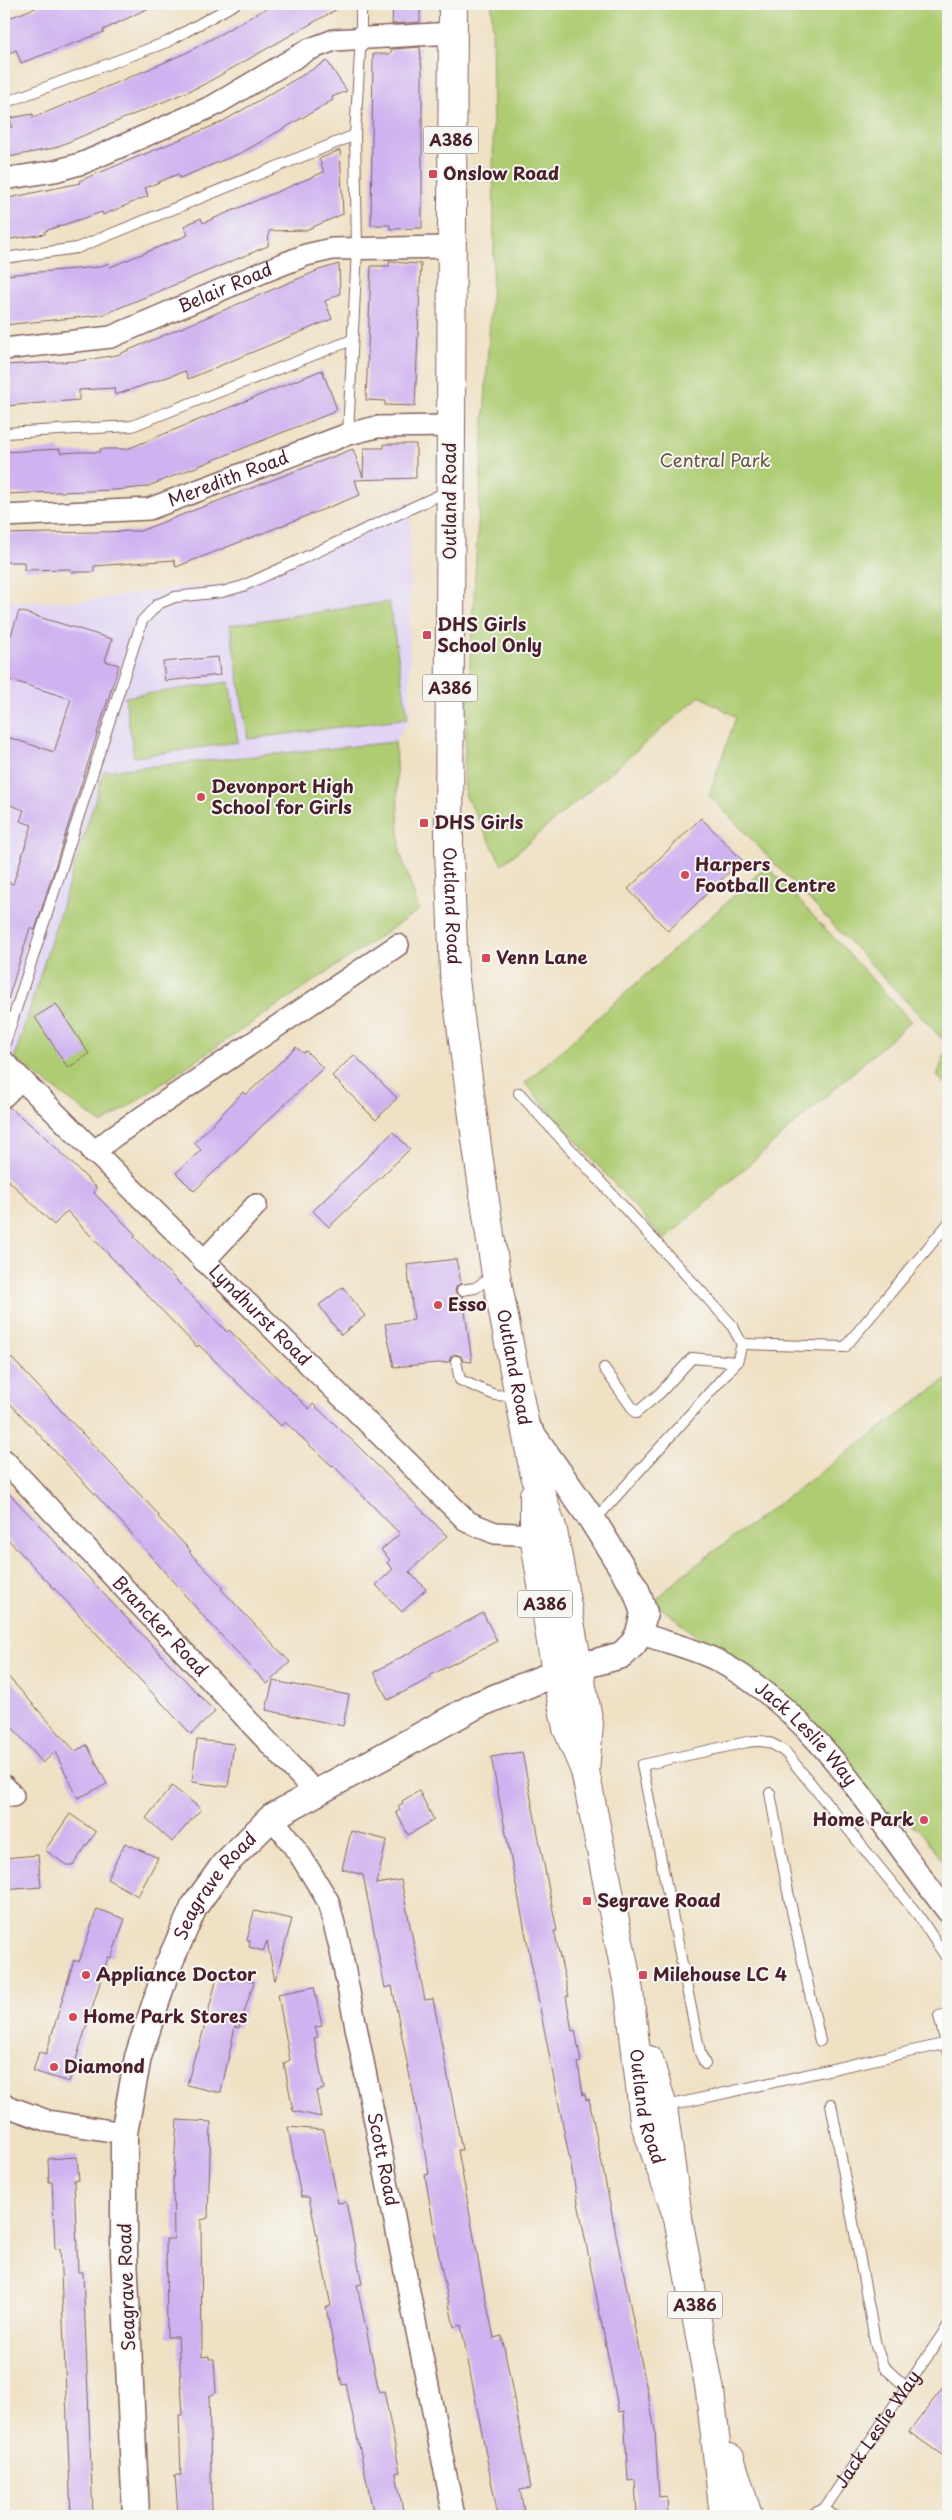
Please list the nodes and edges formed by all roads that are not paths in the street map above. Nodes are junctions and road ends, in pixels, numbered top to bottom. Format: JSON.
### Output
{"nodes":[{"id":1,"x":235,"y":4,"type":"edge"},
{"id":2,"x":361,"y":4,"type":"edge"},
{"id":3,"x":455,"y":5,"type":"edge"},
{"id":4,"x":452,"y":33,"type":"junction"},
{"id":5,"x":361,"y":36,"type":"junction"},
{"id":6,"x":4,"y":103,"type":"edge"},
{"id":7,"x":355,"y":135,"type":"junction"},
{"id":8,"x":4,"y":179,"type":"edge"},
{"id":9,"x":450,"y":247,"type":"junction"},
{"id":10,"x":357,"y":249,"type":"junction"},
{"id":11,"x":4,"y":258,"type":"edge"},
{"id":12,"x":352,"y":340,"type":"junction"},
{"id":13,"x":4,"y":349,"type":"edge"},
{"id":14,"x":450,"y":426,"type":"junction"},
{"id":15,"x":4,"y":433,"type":"edge"},
{"id":16,"x":348,"y":434,"type":"junction"},
{"id":17,"x":450,"y":490,"type":"junction"},
{"id":18,"x":4,"y":516,"type":"edge"},
{"id":19,"x":398,"y":945,"type":"dead end"},
{"id":20,"x":4,"y":1046,"type":"edge"},
{"id":21,"x":4,"y":1062,"type":"edge"},
{"id":22,"x":21,"y":1079,"type":"junction"},
{"id":23,"x":519,"y":1094,"type":"dead end"},
{"id":24,"x":4,"y":1096,"type":"edge"},
{"id":25,"x":93,"y":1153,"type":"junction"},
{"id":26,"x":256,"y":1206,"type":"dead end"},
{"id":27,"x":948,"y":1224,"type":"edge"},
{"id":28,"x":204,"y":1261,"type":"junction"},
{"id":29,"x":496,"y":1275,"type":"junction"},
{"id":30,"x":462,"y":1290,"type":"dead end"},
{"id":31,"x":742,"y":1344,"type":"junction"},
{"id":32,"x":456,"y":1361,"type":"dead end"},
{"id":33,"x":737,"y":1362,"type":"junction"},
{"id":34,"x":604,"y":1368,"type":"dead end"},
{"id":35,"x":519,"y":1396,"type":"junction"},
{"id":36,"x":526,"y":1426,"type":"junction"},
{"id":37,"x":4,"y":1460,"type":"edge"},
{"id":38,"x":534,"y":1472,"type":"junction"},
{"id":39,"x":594,"y":1522,"type":"junction"},
{"id":40,"x":534,"y":1535,"type":"junction"},
{"id":41,"x":639,"y":1633,"type":"junction"},
{"id":42,"x":567,"y":1670,"type":"junction"},
{"id":43,"x":315,"y":1792,"type":"junction"},
{"id":44,"x":770,"y":1793,"type":"dead end"},
{"id":45,"x":272,"y":1817,"type":"junction"},
{"id":46,"x":948,"y":1912,"type":"edge"},
{"id":47,"x":948,"y":1960,"type":"edge"},
{"id":48,"x":948,"y":2014,"type":"edge"},
{"id":49,"x":820,"y":2041,"type":"dead end"},
{"id":50,"x":948,"y":2046,"type":"edge"},
{"id":51,"x":705,"y":2064,"type":"dead end"},
{"id":52,"x":831,"y":2104,"type":"dead end"},
{"id":53,"x":4,"y":2105,"type":"edge"},
{"id":54,"x":653,"y":2109,"type":"junction"},
{"id":55,"x":124,"y":2133,"type":"junction"},
{"id":56,"x":948,"y":2326,"type":"edge"},
{"id":57,"x":906,"y":2387,"type":"junction"},
{"id":58,"x":710,"y":2392,"type":"junction"},
{"id":59,"x":824,"y":2509,"type":"junction"},
{"id":60,"x":136,"y":2516,"type":"edge"},
{"id":61,"x":454,"y":2516,"type":"edge"},
{"id":62,"x":724,"y":2516,"type":"edge"},
{"id":63,"x":748,"y":2516,"type":"edge"},
{"id":64,"x":810,"y":2516,"type":"edge"},
{"id":65,"x":834,"y":2516,"type":"edge"}],
"edges":[{"from":1,"to":6,"type":"lane"},
{"from":2,"to":5,"type":"lane"},
{"from":3,"to":4,"type":"main road","name":"Outland Road","number":"A386"},
{"from":4,"to":5,"type":"street"},
{"from":4,"to":9,"type":"main road","name":"Outland Road","number":"A386"},
{"from":5,"to":7,"type":"lane"},
{"from":5,"to":8,"type":"street"},
{"from":7,"to":10,"type":"lane"},
{"from":7,"to":11,"type":"lane"},
{"from":9,"to":10,"type":"street","name":"Belair Road"},
{"from":9,"to":14,"type":"main road","name":"Outland Road","number":"A386"},
{"from":10,"to":12,"type":"lane"},
{"from":10,"to":13,"type":"street","name":"Belair Road"},
{"from":12,"to":15,"type":"lane"},
{"from":12,"to":16,"type":"lane"},
{"from":14,"to":16,"type":"street","name":"Meredith Road"},
{"from":14,"to":17,"type":"main road","name":"Outland Road","number":"A386"},
{"from":16,"to":18,"type":"street","name":"Meredith Road"},
{"from":17,"to":20,"type":"lane"},
{"from":17,"to":29,"type":"main road","name":"Outland Road","number":"A386"},
{"from":19,"to":25,"type":"street"},
{"from":21,"to":22,"type":"street","name":"Lyndhurst Road"},
{"from":22,"to":24,"type":"street"},
{"from":22,"to":25,"type":"street","name":"Lyndhurst Road"},
{"from":23,"to":31,"type":"lane"},
{"from":25,"to":28,"type":"street","name":"Lyndhurst Road"},
{"from":26,"to":28,"type":"street"},
{"from":27,"to":31,"type":"lane"},
{"from":28,"to":40,"type":"street","name":"Lyndhurst Road"},
{"from":29,"to":30,"type":"lane"},
{"from":29,"to":35,"type":"main road","name":"Outland Road","number":"A386"},
{"from":31,"to":33,"type":"lane"},
{"from":32,"to":35,"type":"lane"},
{"from":33,"to":34,"type":"lane"},
{"from":33,"to":39,"type":"lane"},
{"from":35,"to":36,"type":"main road","name":"Outland Road","number":"A386"},
{"from":36,"to":38,"type":"main road","name":"Outland Road","number":"A386"},
{"from":36,"to":39,"type":"street"},
{"from":37,"to":43,"type":"street","name":"Brancker Road"},
{"from":38,"to":40,"type":"main road","name":"Outland Road","number":"A386"},
{"from":38,"to":42,"type":"main road","name":"Outland Road"},
{"from":39,"to":41,"type":"street"},
{"from":40,"to":42,"type":"main road","name":"Outland Road","number":"A386"},
{"from":41,"to":42,"type":"street","name":"Seagrave Road"},
{"from":41,"to":46,"type":"street","name":"Jack Leslie Way"},
{"from":42,"to":43,"type":"street","name":"Seagrave Road"},
{"from":42,"to":54,"type":"main road","name":"Outland Road","number":"A386"},
{"from":43,"to":45,"type":"street","name":"Seagrave Road"},
{"from":44,"to":49,"type":"lane"},
{"from":45,"to":55,"type":"street","name":"Seagrave Road"},
{"from":45,"to":61,"type":"street","name":"Scott Road"},
{"from":47,"to":51,"type":"lane"},
{"from":48,"to":50,"type":"lane"},
{"from":50,"to":54,"type":"lane"},
{"from":52,"to":57,"type":"lane"},
{"from":53,"to":55,"type":"street"},
{"from":54,"to":58,"type":"main road","name":"Outland Road","number":"A386"},
{"from":55,"to":60,"type":"street","name":"Seagrave Road"},
{"from":56,"to":57,"type":"lane","name":"Jack Leslie Way"},
{"from":57,"to":59,"type":"lane","name":"Jack Leslie Way"},
{"from":58,"to":62,"type":"main road","name":"Outland Road","number":"A386"},
{"from":58,"to":63,"type":"main road","name":"Outland Road","number":"A386"},
{"from":59,"to":64,"type":"lane"},
{"from":59,"to":65,"type":"lane"}]}
